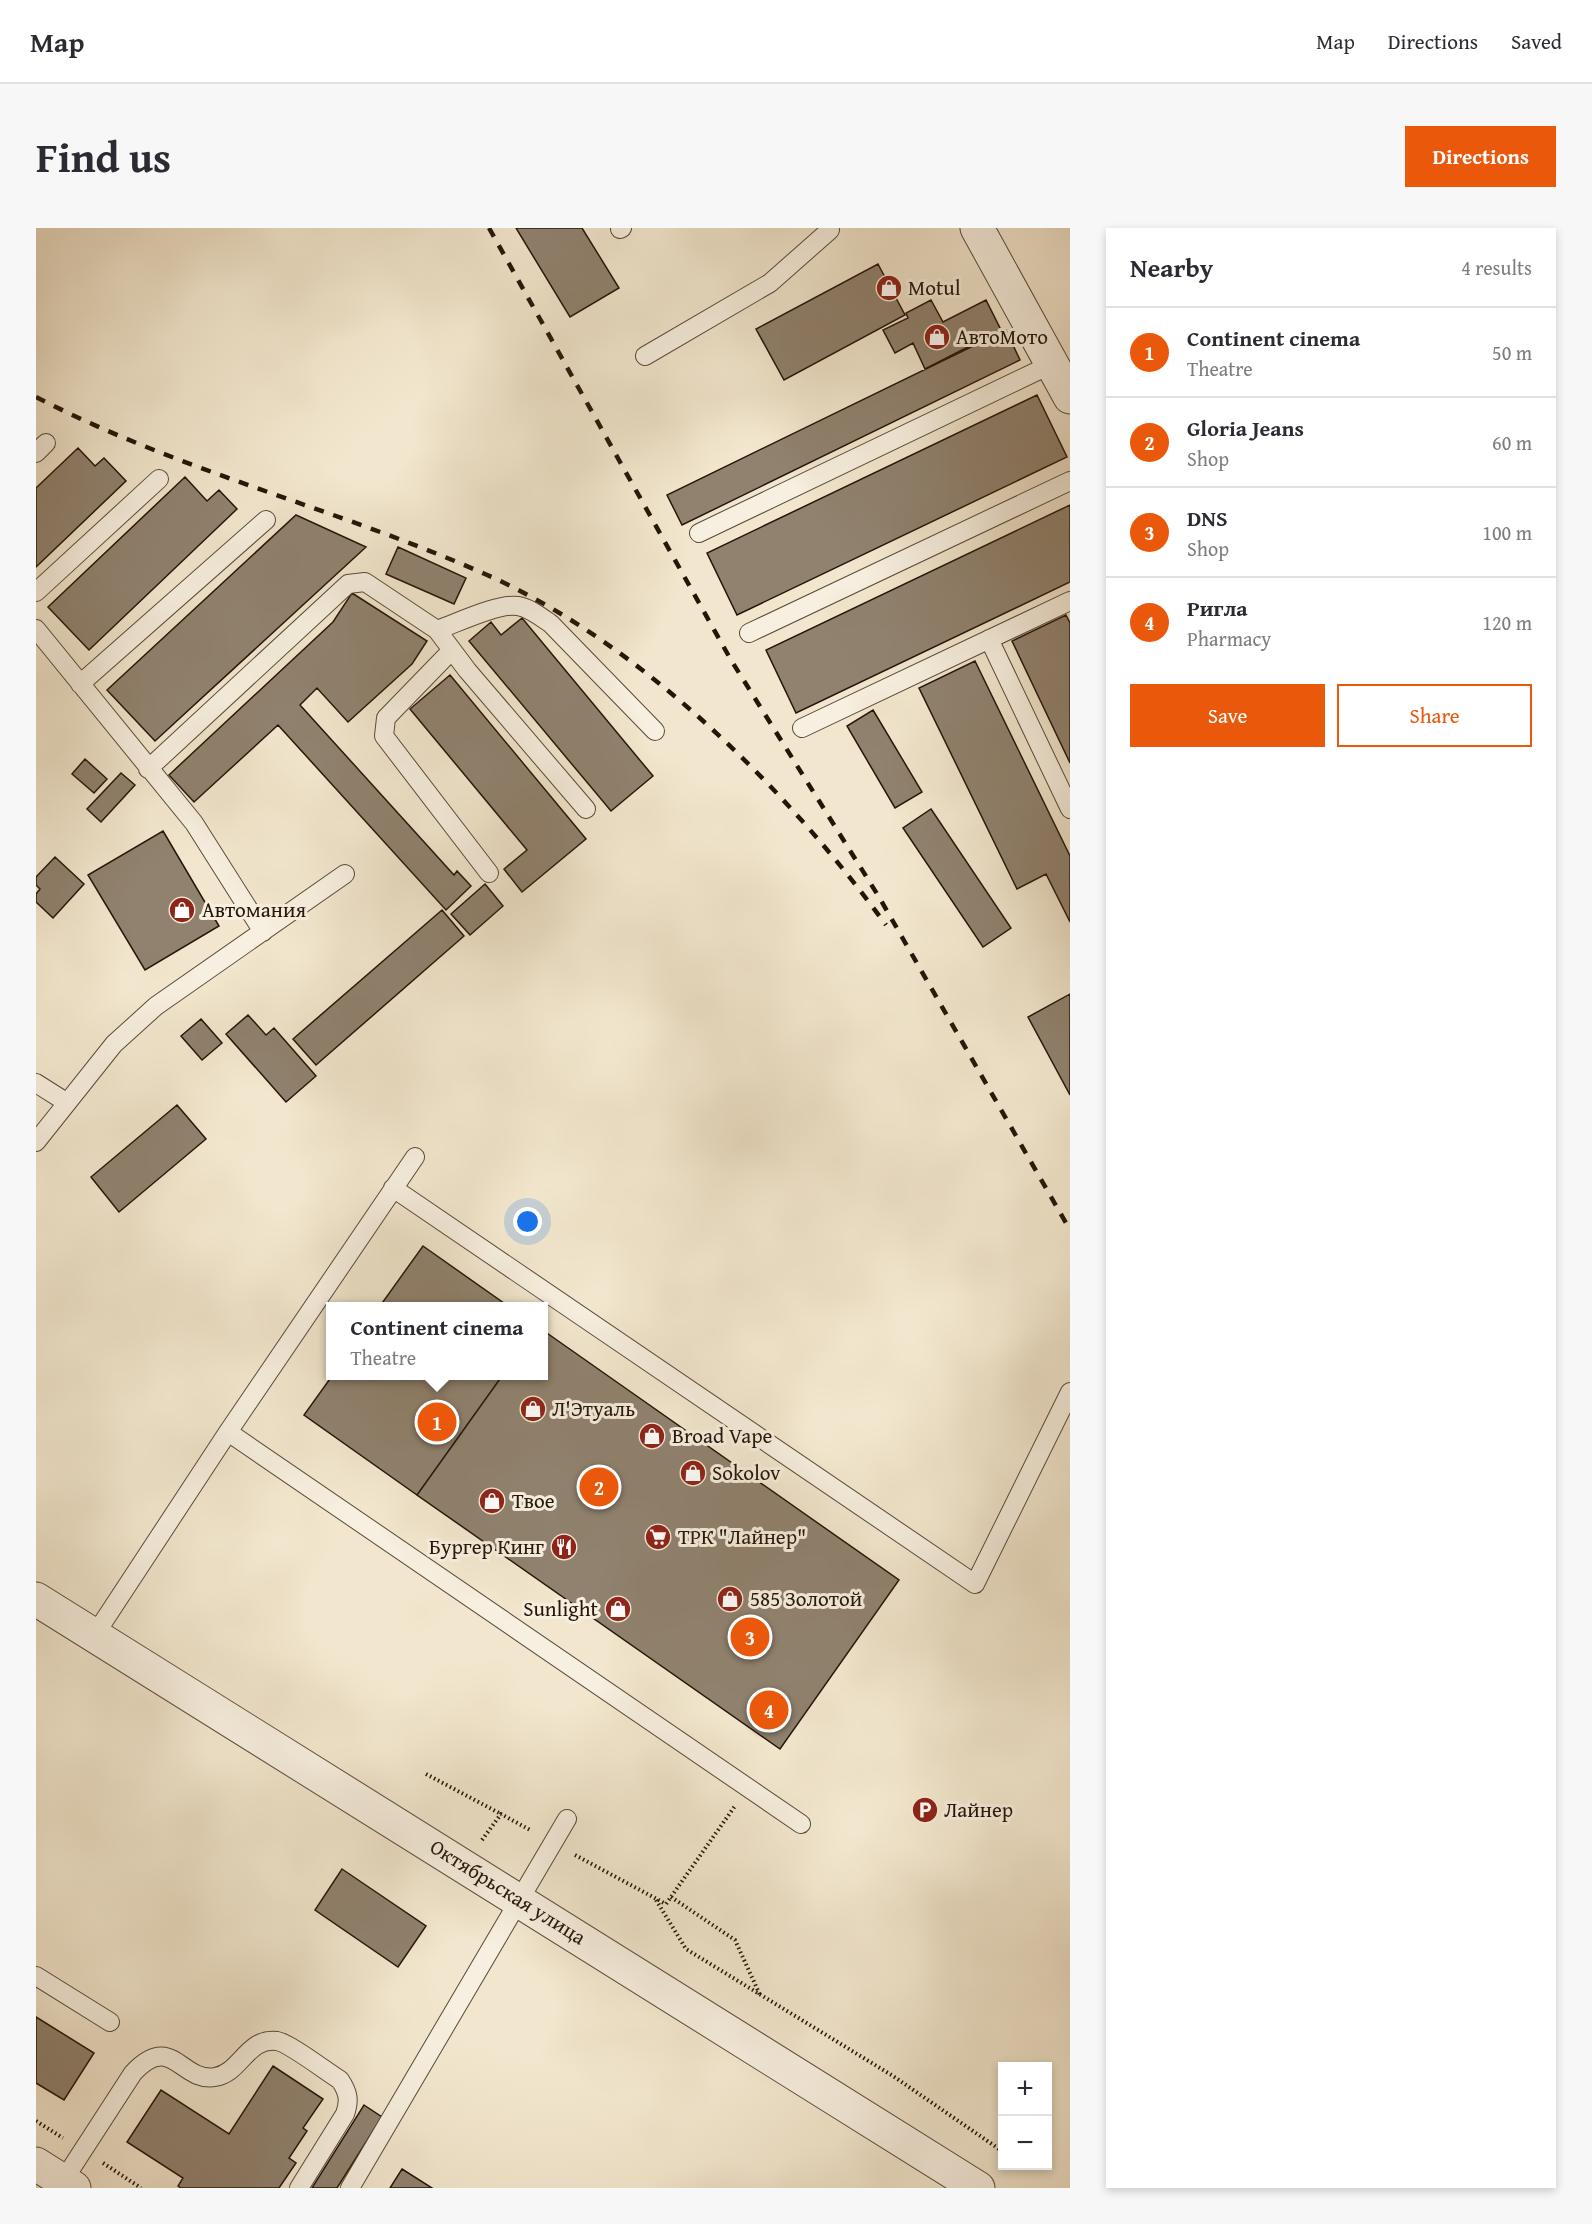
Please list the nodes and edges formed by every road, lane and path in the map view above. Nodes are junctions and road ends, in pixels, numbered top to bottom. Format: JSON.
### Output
{"nodes":[{"id":1,"x":977,"y":228,"type":"edge"},
{"id":2,"x":831,"y":229,"type":"edge"},
{"id":3,"x":645,"y":356,"type":"dead end"},
{"id":4,"x":1052,"y":364,"type":"junction"},
{"id":5,"x":1070,"y":398,"type":"edge"},
{"id":6,"x":159,"y":479,"type":"dead end"},
{"id":7,"x":1070,"y":481,"type":"edge"},
{"id":8,"x":267,"y":520,"type":"dead end"},
{"id":9,"x":699,"y":533,"type":"dead end"},
{"id":10,"x":36,"y":592,"type":"edge"},
{"id":11,"x":1070,"y":601,"type":"edge"},
{"id":12,"x":36,"y":628,"type":"edge"},
{"id":13,"x":437,"y":630,"type":"junction"},
{"id":14,"x":749,"y":633,"type":"dead end"},
{"id":15,"x":989,"y":639,"type":"junction"},
{"id":16,"x":452,"y":650,"type":"junction"},
{"id":17,"x":80,"y":684,"type":"junction"},
{"id":18,"x":802,"y":728,"type":"dead end"},
{"id":19,"x":655,"y":731,"type":"dead end"},
{"id":20,"x":148,"y":769,"type":"junction"},
{"id":21,"x":1070,"y":809,"type":"edge"},
{"id":22,"x":586,"y":810,"type":"dead end"},
{"id":23,"x":489,"y":873,"type":"dead end"},
{"id":24,"x":345,"y":874,"type":"dead end"},
{"id":25,"x":263,"y":932,"type":"junction"},
{"id":26,"x":36,"y":1083,"type":"edge"},
{"id":27,"x":66,"y":1102,"type":"junction"},
{"id":28,"x":36,"y":1142,"type":"edge"},
{"id":29,"x":415,"y":1156,"type":"dead end"},
{"id":30,"x":393,"y":1188,"type":"junction"},
{"id":31,"x":1070,"y":1392,"type":"edge"},
{"id":32,"x":228,"y":1432,"type":"junction"},
{"id":33,"x":36,"y":1599,"type":"edge"},
{"id":34,"x":94,"y":1636,"type":"junction"},
{"id":35,"x":426,"y":1774,"type":"dead end"},
{"id":36,"x":747,"y":1788,"type":"junction"},
{"id":37,"x":501,"y":1814,"type":"junction"},
{"id":38,"x":567,"y":1819,"type":"dead end"},
{"id":39,"x":801,"y":1824,"type":"dead end"},
{"id":40,"x":553,"y":1843,"type":"junction"},
{"id":41,"x":463,"y":1865,"type":"junction"},
{"id":42,"x":671,"y":1897,"type":"junction"},
{"id":43,"x":519,"y":1899,"type":"junction"},
{"id":44,"x":655,"y":1899,"type":"junction"},
{"id":45,"x":36,"y":1976,"type":"edge"},
{"id":46,"x":760,"y":1996,"type":"junction"},
{"id":47,"x":110,"y":2022,"type":"dead end"},
{"id":48,"x":998,"y":2148,"type":"edge"},
{"id":49,"x":58,"y":2178,"type":"edge"},
{"id":50,"x":299,"y":2188,"type":"edge"},
{"id":51,"x":350,"y":2188,"type":"edge"},
{"id":52,"x":978,"y":2188,"type":"edge"}],
"edges":[{"from":1,"to":4,"type":"street"},
{"from":2,"to":3,"type":"lane"},
{"from":4,"to":5,"type":"street"},
{"from":4,"to":9,"type":"lane"},
{"from":6,"to":10,"type":"lane"},
{"from":7,"to":14,"type":"lane"},
{"from":8,"to":17,"type":"lane"},
{"from":11,"to":15,"type":"lane"},
{"from":12,"to":17,"type":"lane"},
{"from":13,"to":16,"type":"lane"},
{"from":13,"to":19,"type":"lane"},
{"from":13,"to":20,"type":"lane"},
{"from":15,"to":18,"type":"lane"},
{"from":15,"to":21,"type":"lane"},
{"from":16,"to":22,"type":"lane"},
{"from":16,"to":23,"type":"lane"},
{"from":17,"to":20,"type":"lane"},
{"from":20,"to":25,"type":"lane"},
{"from":24,"to":25,"type":"lane"},
{"from":25,"to":27,"type":"lane"},
{"from":26,"to":27,"type":"lane"},
{"from":27,"to":28,"type":"lane"},
{"from":29,"to":30,"type":"lane"},
{"from":30,"to":31,"type":"lane"},
{"from":30,"to":32,"type":"lane"},
{"from":32,"to":34,"type":"lane"},
{"from":32,"to":36,"type":"lane"},
{"from":33,"to":34,"type":"street","name":"Октябрьская улица"},
{"from":34,"to":41,"type":"street","name":"Октябрьская улица"},
{"from":35,"to":37,"type":"path"},
{"from":36,"to":39,"type":"lane"},
{"from":36,"to":42,"type":"path"},
{"from":37,"to":40,"type":"path"},
{"from":37,"to":41,"type":"path"},
{"from":38,"to":40,"type":"lane"},
{"from":40,"to":43,"type":"lane"},
{"from":40,"to":44,"type":"path"},
{"from":41,"to":43,"type":"street","name":"Октябрьская улица"},
{"from":42,"to":44,"type":"path"},
{"from":42,"to":46,"type":"path"},
{"from":43,"to":51,"type":"lane"},
{"from":43,"to":52,"type":"street","name":"Октябрьская улица"},
{"from":44,"to":46,"type":"path"},
{"from":45,"to":47,"type":"lane"},
{"from":46,"to":48,"type":"path"},
{"from":49,"to":50,"type":"lane"}]}
